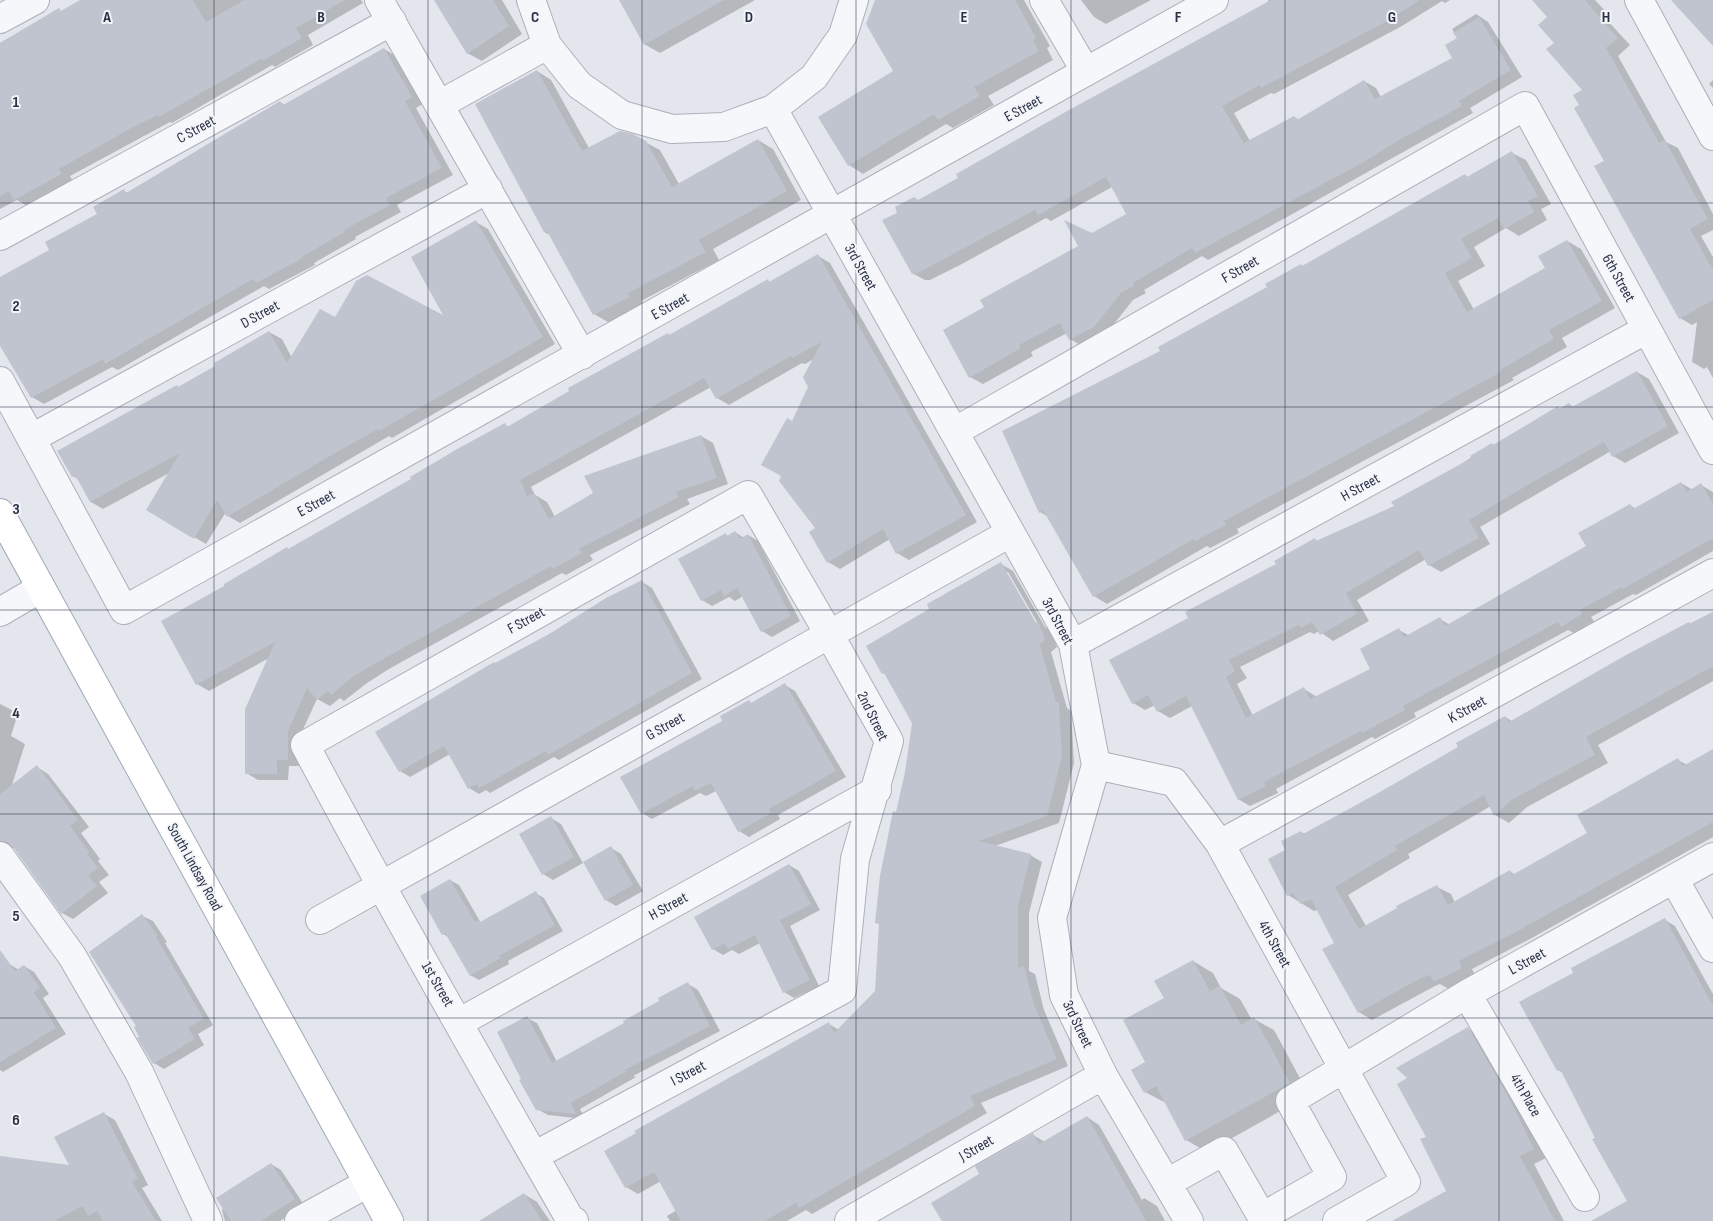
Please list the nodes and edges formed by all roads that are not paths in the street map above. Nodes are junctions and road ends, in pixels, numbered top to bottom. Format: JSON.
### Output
{"nodes":[{"id":1,"x":35,"y":0,"type":"edge"},
{"id":2,"x":531,"y":0,"type":"edge"},
{"id":3,"x":854,"y":0,"type":"edge"},
{"id":4,"x":1044,"y":0,"type":"edge"},
{"id":5,"x":1214,"y":0,"type":"edge"},
{"id":6,"x":1640,"y":0,"type":"edge"},
{"id":7,"x":385,"y":11,"type":"edge"},
{"id":8,"x":0,"y":19,"type":"edge"},
{"id":9,"x":547,"y":44,"type":"junction"},
{"id":10,"x":1086,"y":72,"type":"junction"},
{"id":11,"x":439,"y":104,"type":"junction"},
{"id":12,"x":1525,"y":106,"type":"joint"},
{"id":13,"x":773,"y":109,"type":"junction"},
{"id":14,"x":1713,"y":136,"type":"edge"},
{"id":15,"x":488,"y":189,"type":"junction"},
{"id":16,"x":832,"y":215,"type":"junction"},
{"id":17,"x":0,"y":236,"type":"edge"},
{"id":18,"x":1648,"y":329,"type":"junction"},
{"id":19,"x":582,"y":355,"type":"junction"},
{"id":20,"x":0,"y":381,"type":"edge"},
{"id":21,"x":954,"y":432,"type":"junction"},
{"id":22,"x":32,"y":438,"type":"junction"},
{"id":23,"x":1713,"y":450,"type":"edge"},
{"id":24,"x":748,"y":495,"type":"joint"},
{"id":25,"x":0,"y":513,"type":"edge"},
{"id":26,"x":1010,"y":533,"type":"junction"},
{"id":27,"x":1713,"y":573,"type":"edge"},
{"id":28,"x":42,"y":588,"type":"junction"},
{"id":29,"x":0,"y":612,"type":"edge"},
{"id":30,"x":830,"y":634,"type":"junction"},
{"id":31,"x":1073,"y":644,"type":"junction"},
{"id":32,"x":304,"y":745,"type":"joint"},
{"id":33,"x":1096,"y":765,"type":"junction"},
{"id":34,"x":876,"y":790,"type":"junction"},
{"id":35,"x":1220,"y":844,"type":"junction"},
{"id":36,"x":0,"y":856,"type":"edge"},
{"id":37,"x":1713,"y":857,"type":"edge"},
{"id":38,"x":1674,"y":879,"type":"junction"},
{"id":39,"x":380,"y":886,"type":"junction"},
{"id":40,"x":320,"y":920,"type":"dead end"},
{"id":41,"x":1713,"y":948,"type":"edge"},
{"id":42,"x":842,"y":990,"type":"joint"},
{"id":43,"x":1468,"y":994,"type":"junction"},
{"id":44,"x":460,"y":1022,"type":"junction"},
{"id":45,"x":1343,"y":1069,"type":"junction"},
{"id":46,"x":1103,"y":1075,"type":"junction"},
{"id":47,"x":534,"y":1156,"type":"junction"},
{"id":48,"x":368,"y":1183,"type":"junction"},
{"id":49,"x":1167,"y":1183,"type":"junction"},
{"id":50,"x":1585,"y":1197,"type":"dead end"},
{"id":51,"x":891,"y":1211,"type":"edge"},
{"id":52,"x":208,"y":1221,"type":"edge"},
{"id":53,"x":299,"y":1221,"type":"edge"},
{"id":54,"x":389,"y":1221,"type":"edge"},
{"id":55,"x":574,"y":1221,"type":"edge"},
{"id":56,"x":849,"y":1221,"type":"edge"},
{"id":57,"x":1189,"y":1221,"type":"edge"},
{"id":58,"x":1338,"y":1221,"type":"edge"}],
"edges":[{"from":1,"to":8,"type":"street"},
{"from":2,"to":9,"type":"street"},
{"from":3,"to":13,"type":"street"},
{"from":4,"to":10,"type":"street"},
{"from":5,"to":10,"type":"street","name":"E Street"},
{"from":6,"to":14,"type":"street"},
{"from":7,"to":11,"type":"street"},
{"from":7,"to":17,"type":"street","name":"C Street"},
{"from":9,"to":11,"type":"street"},
{"from":9,"to":13,"type":"street"},
{"from":10,"to":16,"type":"street","name":"E Street"},
{"from":11,"to":15,"type":"street"},
{"from":12,"to":18,"type":"street","name":"6th Street"},
{"from":12,"to":21,"type":"street","name":"F Street"},
{"from":13,"to":16,"type":"street","name":"3rd Street"},
{"from":15,"to":19,"type":"street"},
{"from":15,"to":22,"type":"street","name":"D Street"},
{"from":16,"to":19,"type":"street","name":"E Street"},
{"from":16,"to":21,"type":"street","name":"3rd Street"},
{"from":18,"to":23,"type":"street","name":"6th Street"},
{"from":18,"to":31,"type":"street","name":"H Street"},
{"from":19,"to":22,"type":"street","name":"E Street"},
{"from":20,"to":22,"type":"street"},
{"from":21,"to":26,"type":"street","name":"3rd Street"},
{"from":24,"to":30,"type":"street","name":"2nd Street"},
{"from":24,"to":32,"type":"street","name":"F Street"},
{"from":25,"to":28,"type":"main road","name":"South Lindsay Road"},
{"from":26,"to":30,"type":"street","name":"G Street"},
{"from":26,"to":31,"type":"street","name":"3rd Street"},
{"from":27,"to":35,"type":"street","name":"K Street"},
{"from":28,"to":29,"type":"street"},
{"from":28,"to":48,"type":"main road","name":"South Lindsay Road"},
{"from":30,"to":34,"type":"street","name":"2nd Street"},
{"from":30,"to":39,"type":"street","name":"G Street"},
{"from":31,"to":33,"type":"street","name":"3rd Street"},
{"from":32,"to":39,"type":"street","name":"1st Street"},
{"from":33,"to":35,"type":"street","name":"4th Street"},
{"from":33,"to":46,"type":"street","name":"3rd Street"},
{"from":34,"to":42,"type":"street","name":"2nd Street"},
{"from":34,"to":44,"type":"street","name":"H Street"},
{"from":35,"to":45,"type":"street","name":"4th Street"},
{"from":36,"to":52,"type":"street"},
{"from":37,"to":38,"type":"street","name":"L Street"},
{"from":38,"to":41,"type":"street"},
{"from":38,"to":43,"type":"street","name":"L Street"},
{"from":39,"to":40,"type":"street","name":"G Street"},
{"from":39,"to":44,"type":"street","name":"1st Street"},
{"from":42,"to":47,"type":"street","name":"I Street"},
{"from":43,"to":45,"type":"street","name":"L Street"},
{"from":43,"to":50,"type":"street","name":"4th Place"},
{"from":44,"to":47,"type":"street","name":"1st Street"},
{"from":45,"to":49,"type":"street","name":"L Street"},
{"from":45,"to":58,"type":"street","name":"4th Street"},
{"from":46,"to":49,"type":"street","name":"3rd Street"},
{"from":46,"to":51,"type":"street","name":"J Street"},
{"from":47,"to":55,"type":"street","name":"1st Street"},
{"from":48,"to":53,"type":"street"},
{"from":48,"to":54,"type":"main road","name":"South Lindsay Road"},
{"from":49,"to":57,"type":"street","name":"3rd Street"},
{"from":51,"to":56,"type":"street","name":"J Street"}]}
